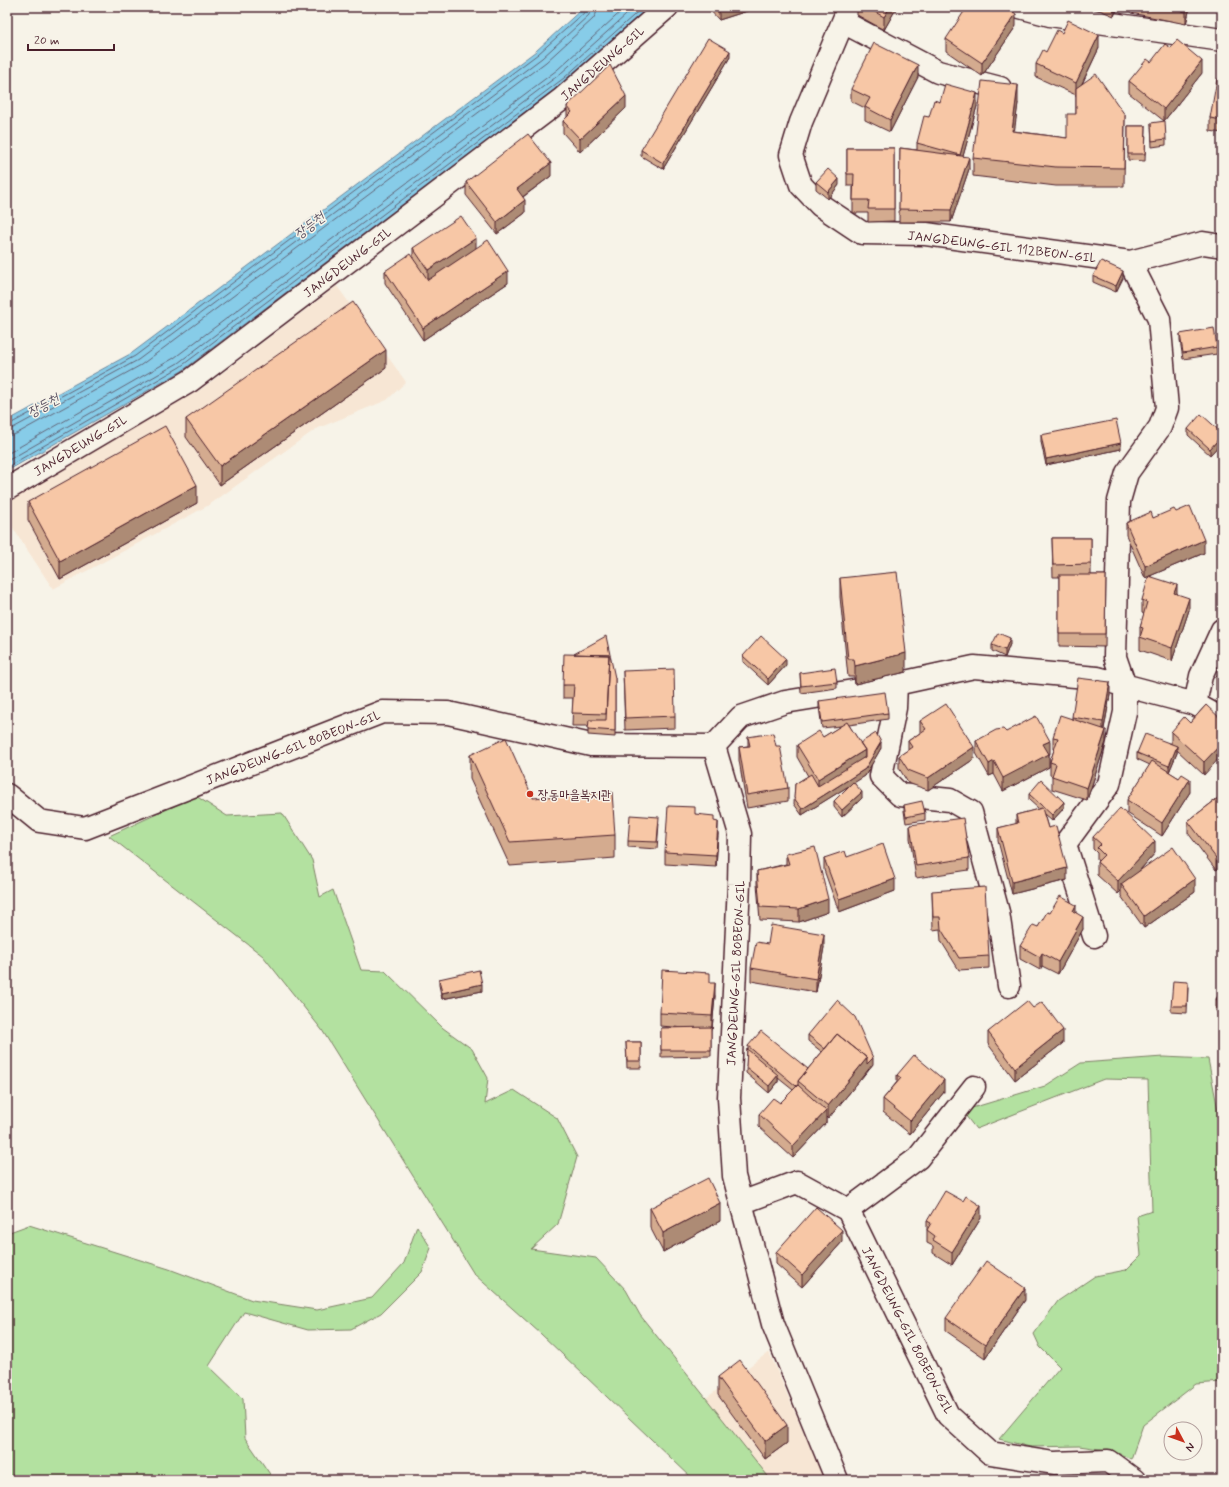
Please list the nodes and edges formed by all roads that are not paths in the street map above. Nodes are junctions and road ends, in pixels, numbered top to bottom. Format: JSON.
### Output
{"nodes":[{"id":1,"x":667,"y":7,"type":"edge"},
{"id":2,"x":1020,"y":7,"type":"edge"},
{"id":3,"x":846,"y":14,"type":"edge"},
{"id":4,"x":1222,"y":40,"type":"edge"},
{"id":5,"x":1000,"y":88,"type":"edge"},
{"id":6,"x":1222,"y":246,"type":"edge"},
{"id":7,"x":1130,"y":262,"type":"junction"},
{"id":8,"x":7,"y":489,"type":"edge"},
{"id":9,"x":1222,"y":630,"type":"edge"},
{"id":10,"x":896,"y":684,"type":"junction"},
{"id":11,"x":1125,"y":686,"type":"junction"},
{"id":12,"x":1194,"y":704,"type":"junction"},
{"id":13,"x":1222,"y":719,"type":"edge"},
{"id":14,"x":714,"y":746,"type":"junction"},
{"id":15,"x":7,"y":795,"type":"edge"},
{"id":16,"x":1094,"y":936,"type":"dead end"},
{"id":17,"x":1009,"y":986,"type":"dead end"},
{"id":18,"x":974,"y":1086,"type":"dead end"},
{"id":19,"x":741,"y":1203,"type":"junction"},
{"id":20,"x":848,"y":1210,"type":"junction"},
{"id":21,"x":837,"y":1480,"type":"edge"},
{"id":22,"x":1134,"y":1480,"type":"edge"}],
"edges":[{"from":1,"to":8,"type":"street","name":"JANGDEUNG-GIL"},
{"from":2,"to":4,"type":"street"},
{"from":3,"to":5,"type":"street","name":"JANGDEUNG-GIL 112BEON-GIL"},
{"from":3,"to":7,"type":"street","name":"JANGDEUNG-GIL 112BEON-GIL"},
{"from":6,"to":7,"type":"street","name":"JANGDEUNG-GIL 112BEON-GIL"},
{"from":7,"to":11,"type":"street"},
{"from":9,"to":12,"type":"street"},
{"from":10,"to":11,"type":"street"},
{"from":10,"to":14,"type":"street"},
{"from":10,"to":17,"type":"street"},
{"from":11,"to":12,"type":"street"},
{"from":11,"to":16,"type":"street"},
{"from":12,"to":13,"type":"street"},
{"from":14,"to":15,"type":"street","name":"JANGDEUNG-GIL 80BEON-GIL"},
{"from":14,"to":19,"type":"street","name":"JANGDEUNG-GIL 80BEON-GIL"},
{"from":18,"to":20,"type":"street"},
{"from":19,"to":20,"type":"street"},
{"from":19,"to":21,"type":"street","name":"JANGDEUNG-GIL 80BEON-GIL"},
{"from":20,"to":22,"type":"street","name":"JANGDEUNG-GIL 80BEON-GIL"}]}
